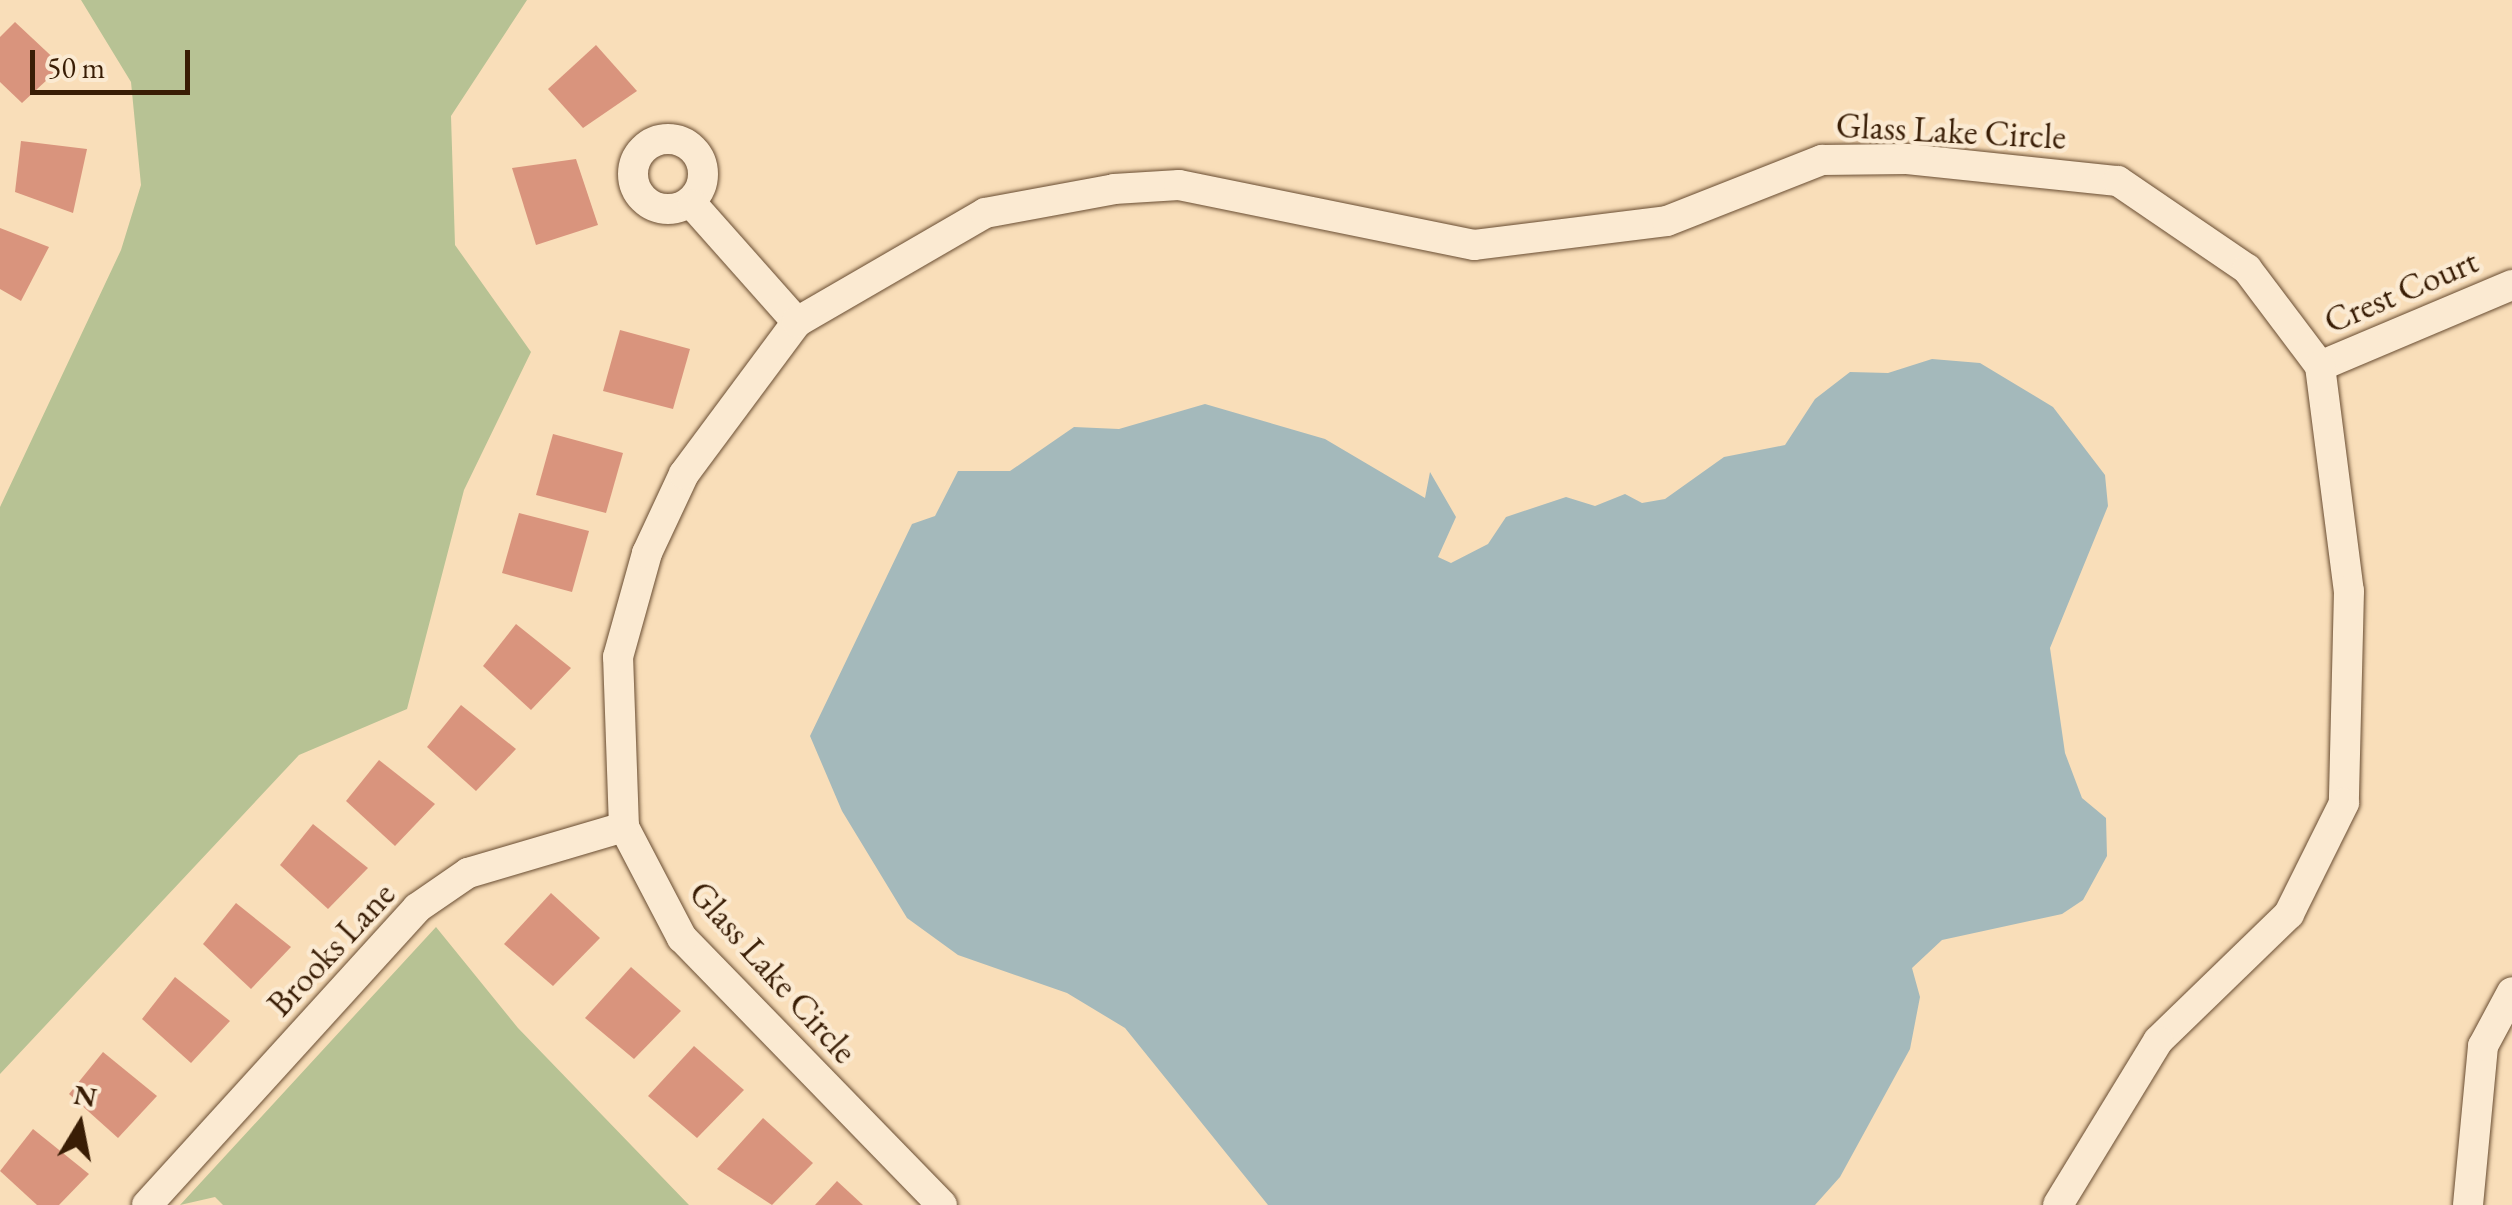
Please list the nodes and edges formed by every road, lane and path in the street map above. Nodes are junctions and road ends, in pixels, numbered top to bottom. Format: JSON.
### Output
{"nodes":[{"id":1,"x":693,"y":205,"type":"dead end"},
{"id":2,"x":2512,"y":285,"type":"edge"},
{"id":3,"x":797,"y":322,"type":"junction"},
{"id":4,"x":2320,"y":366,"type":"junction"},
{"id":5,"x":624,"y":827,"type":"junction"},
{"id":6,"x":2512,"y":992,"type":"edge"},
{"id":7,"x":146,"y":1205,"type":"edge"},
{"id":8,"x":942,"y":1205,"type":"edge"},
{"id":9,"x":2058,"y":1205,"type":"edge"},
{"id":10,"x":2468,"y":1205,"type":"edge"}],
"edges":[{"from":1,"to":3,"type":"street"},
{"from":2,"to":4,"type":"street","name":"Crest Court"},
{"from":3,"to":4,"type":"street","name":"Glass Lake Circle"},
{"from":3,"to":5,"type":"street","name":"Glass Lake Circle"},
{"from":4,"to":9,"type":"street","name":"Glass Lake Circle"},
{"from":5,"to":7,"type":"street","name":"Brooks Lane"},
{"from":5,"to":8,"type":"street","name":"Glass Lake Circle"},
{"from":6,"to":10,"type":"street"}]}
